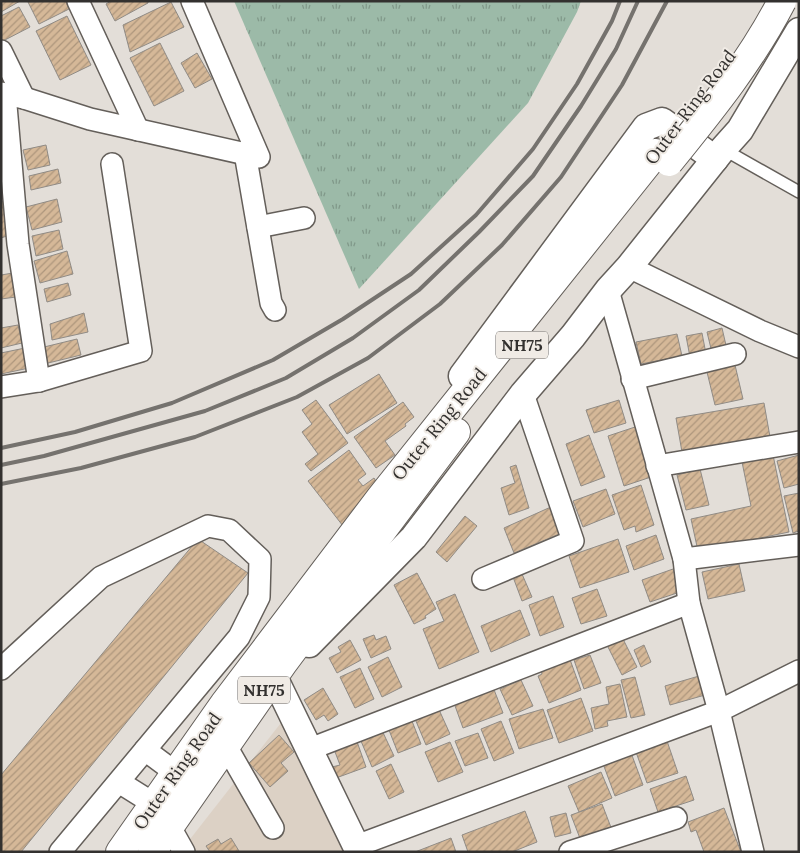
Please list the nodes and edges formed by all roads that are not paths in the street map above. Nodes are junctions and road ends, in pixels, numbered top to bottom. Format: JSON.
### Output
{"nodes":[{"id":1,"x":78,"y":1,"type":"edge"},
{"id":2,"x":192,"y":1,"type":"edge"},
{"id":3,"x":763,"y":1,"type":"edge"},
{"id":4,"x":782,"y":1,"type":"edge"},
{"id":5,"x":799,"y":31,"type":"edge"},
{"id":6,"x":1,"y":51,"type":"edge"},
{"id":7,"x":10,"y":95,"type":"edge"},
{"id":8,"x":138,"y":130,"type":"junction"},
{"id":9,"x":245,"y":153,"type":"junction"},
{"id":10,"x":719,"y":154,"type":"junction"},
{"id":11,"x":663,"y":158,"type":"junction"},
{"id":12,"x":112,"y":164,"type":"dead end"},
{"id":13,"x":799,"y":192,"type":"edge"},
{"id":14,"x":304,"y":218,"type":"dead end"},
{"id":15,"x":258,"y":227,"type":"junction"},
{"id":16,"x":629,"y":267,"type":"junction"},
{"id":17,"x":608,"y":290,"type":"junction"},
{"id":18,"x":275,"y":310,"type":"dead end"},
{"id":19,"x":799,"y":347,"type":"edge"},
{"id":20,"x":734,"y":354,"type":"dead end"},
{"id":21,"x":632,"y":379,"type":"junction"},
{"id":22,"x":39,"y":381,"type":"junction"},
{"id":23,"x":1,"y":387,"type":"edge"},
{"id":24,"x":523,"y":394,"type":"junction"},
{"id":25,"x":799,"y":442,"type":"edge"},
{"id":26,"x":657,"y":466,"type":"junction"},
{"id":27,"x":799,"y":545,"type":"edge"},
{"id":28,"x":684,"y":559,"type":"junction"},
{"id":29,"x":483,"y":579,"type":"dead end"},
{"id":30,"x":689,"y":603,"type":"junction"},
{"id":31,"x":274,"y":664,"type":"junction"},
{"id":32,"x":1,"y":669,"type":"edge"},
{"id":33,"x":799,"y":671,"type":"edge"},
{"id":34,"x":718,"y":711,"type":"junction"},
{"id":35,"x":226,"y":746,"type":"junction"},
{"id":36,"x":310,"y":749,"type":"junction"},
{"id":37,"x":145,"y":750,"type":"junction"},
{"id":38,"x":176,"y":773,"type":"junction"},
{"id":39,"x":119,"y":782,"type":"junction"},
{"id":40,"x":154,"y":804,"type":"junction"},
{"id":41,"x":676,"y":818,"type":"dead end"},
{"id":42,"x":170,"y":827,"type":"junction"},
{"id":43,"x":274,"y":828,"type":"dead end"},
{"id":44,"x":358,"y":849,"type":"edge"},
{"id":45,"x":60,"y":852,"type":"edge"},
{"id":46,"x":120,"y":852,"type":"edge"},
{"id":47,"x":152,"y":852,"type":"edge"},
{"id":48,"x":184,"y":852,"type":"edge"},
{"id":49,"x":570,"y":852,"type":"edge"},
{"id":50,"x":753,"y":852,"type":"edge"}],
"edges":[{"from":1,"to":8,"type":"street"},
{"from":2,"to":9,"type":"street"},
{"from":3,"to":11,"type":"highway","name":"Outer Ring Road","number":"NH75"},
{"from":4,"to":11,"type":"highway","name":"Outer Ring Road","number":"NH75","bridge":true},
{"from":5,"to":10,"type":"street"},
{"from":6,"to":7,"type":"street"},
{"from":7,"to":8,"type":"street"},
{"from":7,"to":22,"type":"street"},
{"from":8,"to":9,"type":"street"},
{"from":9,"to":15,"type":"street"},
{"from":10,"to":13,"type":"lane"},
{"from":10,"to":16,"type":"street"},
{"from":10,"to":31,"type":"street"},
{"from":11,"to":31,"type":"highway","name":"Outer Ring Road","number":"NH75"},
{"from":12,"to":22,"type":"street"},
{"from":14,"to":15,"type":"street"},
{"from":15,"to":18,"type":"street"},
{"from":16,"to":17,"type":"street"},
{"from":16,"to":19,"type":"street"},
{"from":17,"to":21,"type":"street"},
{"from":17,"to":24,"type":"street"},
{"from":20,"to":21,"type":"street"},
{"from":21,"to":26,"type":"street"},
{"from":22,"to":23,"type":"street"},
{"from":24,"to":29,"type":"street"},
{"from":24,"to":31,"type":"street"},
{"from":25,"to":26,"type":"street"},
{"from":26,"to":28,"type":"street"},
{"from":27,"to":28,"type":"street"},
{"from":28,"to":30,"type":"street"},
{"from":30,"to":34,"type":"street"},
{"from":30,"to":36,"type":"street"},
{"from":31,"to":35,"type":"highway","name":"Outer Ring Road","number":"NH75"},
{"from":31,"to":36,"type":"street"},
{"from":31,"to":38,"type":"highway","name":"Outer Ring Road","number":"NH75"},
{"from":32,"to":37,"type":"street"},
{"from":33,"to":34,"type":"street"},
{"from":34,"to":44,"type":"street"},
{"from":34,"to":50,"type":"street"},
{"from":35,"to":42,"type":"highway","name":"Outer Ring Road","number":"NH75"},
{"from":35,"to":43,"type":"street"},
{"from":36,"to":44,"type":"street"},
{"from":37,"to":38,"type":"street"},
{"from":37,"to":39,"type":"street"},
{"from":38,"to":40,"type":"highway","name":"Outer Ring Road","number":"NH75"},
{"from":39,"to":40,"type":"street"},
{"from":39,"to":45,"type":"street"},
{"from":40,"to":46,"type":"highway","name":"Outer Ring Road","number":"NH75"},
{"from":41,"to":49,"type":"street"},
{"from":42,"to":47,"type":"highway","name":"Outer Ring Road","number":"NH75"},
{"from":42,"to":48,"type":"street"}]}
